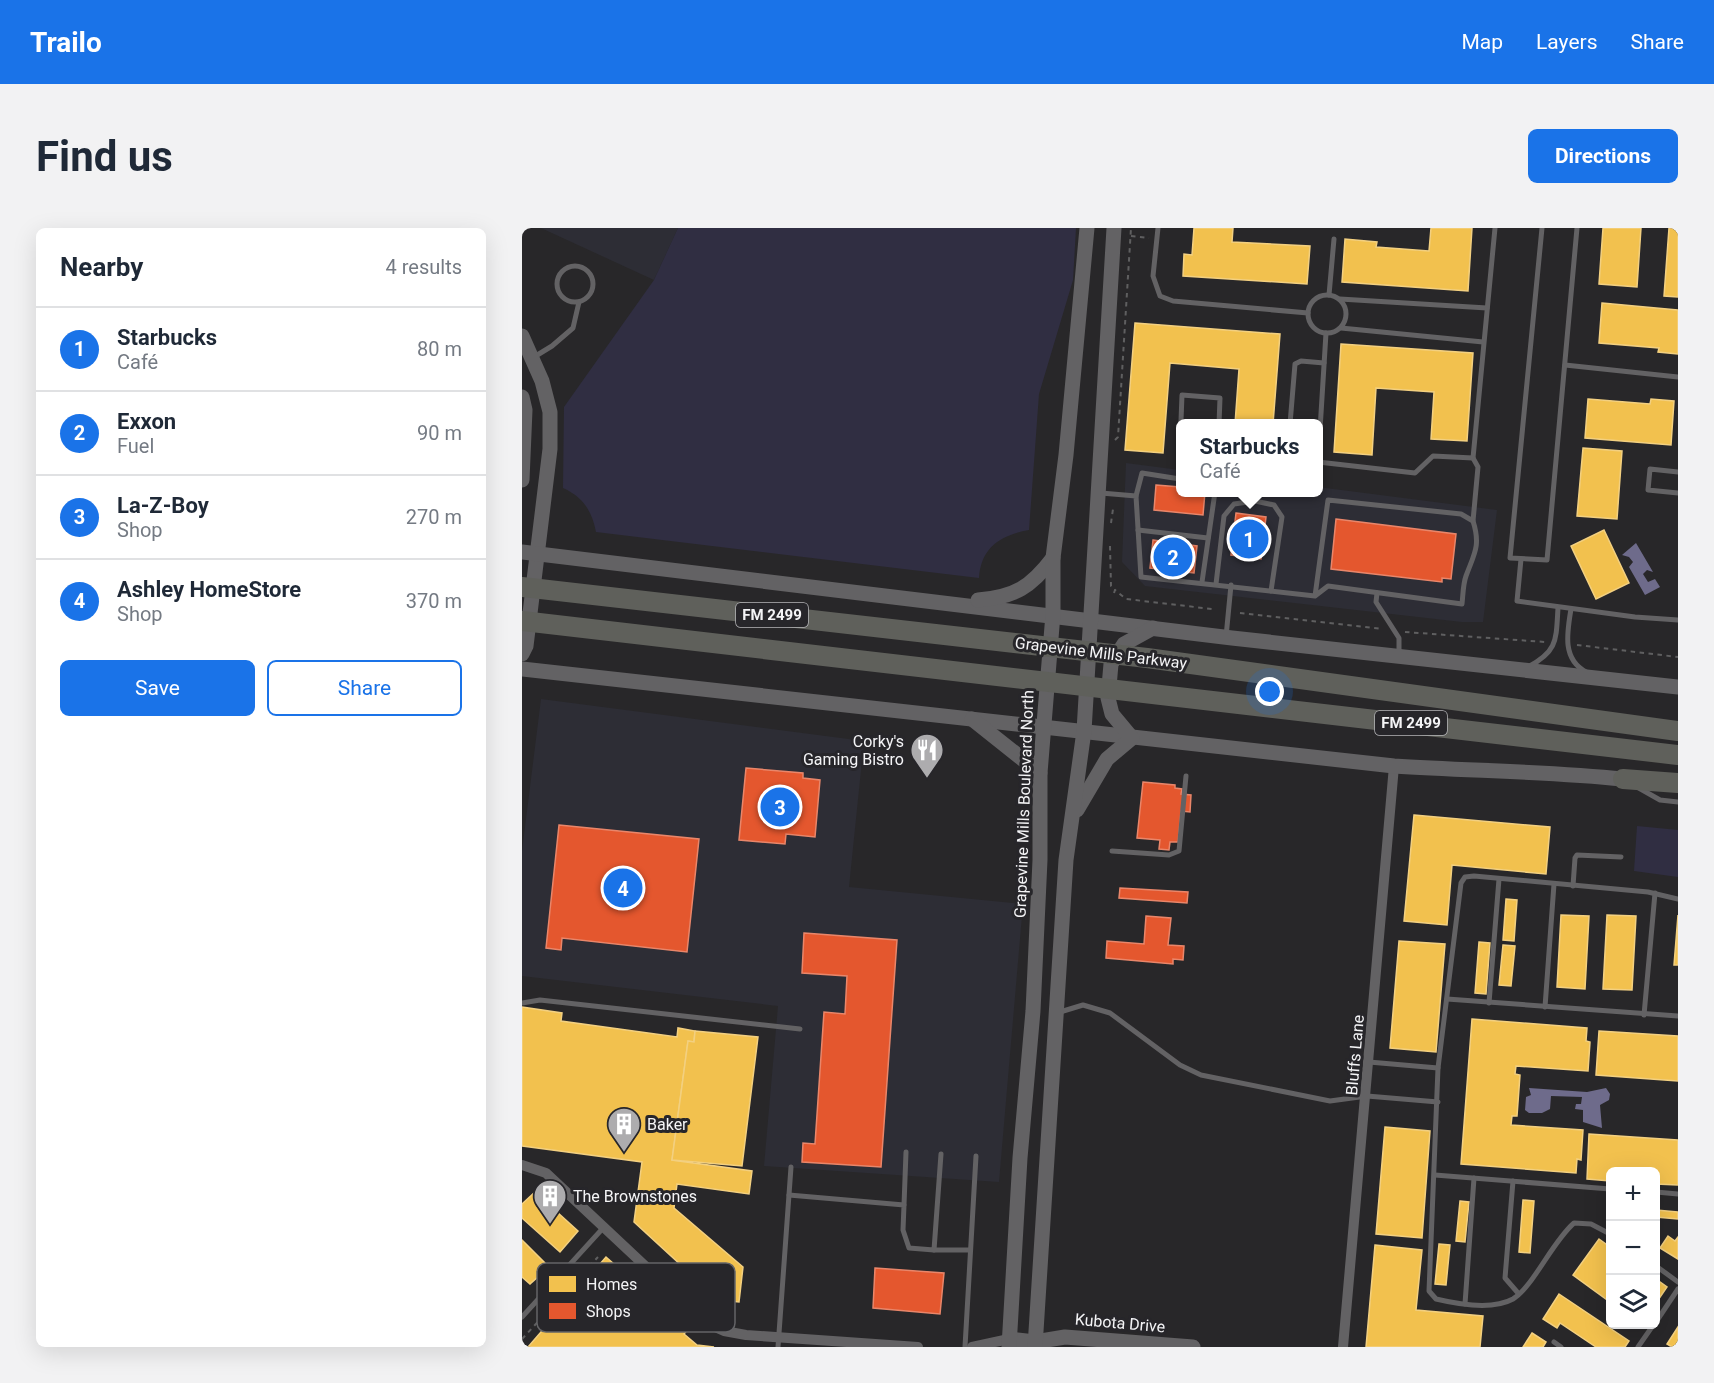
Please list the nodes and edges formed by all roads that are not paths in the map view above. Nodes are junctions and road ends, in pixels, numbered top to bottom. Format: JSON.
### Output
{"nodes":[{"id":1,"x":1087,"y":228,"type":"edge"},
{"id":2,"x":1113,"y":228,"type":"edge"},
{"id":3,"x":1158,"y":228,"type":"edge"},
{"id":4,"x":1495,"y":228,"type":"edge"},
{"id":5,"x":1542,"y":228,"type":"edge"},
{"id":6,"x":1577,"y":228,"type":"edge"},
{"id":7,"x":1334,"y":239,"type":"dead end"},
{"id":8,"x":1329,"y":295,"type":"junction"},
{"id":9,"x":1340,"y":299,"type":"junction"},
{"id":10,"x":579,"y":302,"type":"junction"},
{"id":11,"x":1487,"y":308,"type":"junction"},
{"id":12,"x":1308,"y":313,"type":"junction"},
{"id":13,"x":1341,"y":328,"type":"junction"},
{"id":14,"x":1326,"y":333,"type":"junction"},
{"id":15,"x":522,"y":336,"type":"edge"},
{"id":16,"x":1484,"y":342,"type":"junction"},
{"id":17,"x":532,"y":357,"type":"junction"},
{"id":18,"x":1324,"y":363,"type":"junction"},
{"id":19,"x":1565,"y":365,"type":"junction"},
{"id":20,"x":1678,"y":377,"type":"edge"},
{"id":21,"x":522,"y":397,"type":"edge"},
{"id":22,"x":1181,"y":419,"type":"edge"},
{"id":23,"x":1219,"y":419,"type":"edge"},
{"id":24,"x":1290,"y":419,"type":"edge"},
{"id":25,"x":1321,"y":419,"type":"edge"},
{"id":26,"x":1473,"y":458,"type":"junction"},
{"id":27,"x":1323,"y":463,"type":"edge"},
{"id":28,"x":1678,"y":472,"type":"edge"},
{"id":29,"x":1176,"y":477,"type":"edge"},
{"id":30,"x":522,"y":480,"type":"edge"},
{"id":31,"x":1096,"y":492,"type":"junction"},
{"id":32,"x":1678,"y":492,"type":"edge"},
{"id":33,"x":1136,"y":496,"type":"junction"},
{"id":34,"x":1214,"y":497,"type":"edge"},
{"id":35,"x":1473,"y":521,"type":"junction"},
{"id":36,"x":1138,"y":530,"type":"junction"},
{"id":37,"x":1209,"y":538,"type":"junction"},
{"id":38,"x":522,"y":552,"type":"edge"},
{"id":39,"x":538,"y":554,"type":"junction"},
{"id":40,"x":1053,"y":558,"type":"junction"},
{"id":41,"x":1521,"y":559,"type":"junction"},
{"id":42,"x":529,"y":581,"type":"edge"},
{"id":43,"x":1202,"y":582,"type":"junction"},
{"id":44,"x":1216,"y":584,"type":"junction"},
{"id":45,"x":1231,"y":585,"type":"junction"},
{"id":46,"x":1271,"y":591,"type":"junction"},
{"id":47,"x":1377,"y":593,"type":"junction"},
{"id":48,"x":1314,"y":596,"type":"junction"},
{"id":49,"x":950,"y":602,"type":"junction"},
{"id":50,"x":1558,"y":608,"type":"junction"},
{"id":51,"x":1570,"y":609,"type":"junction"},
{"id":52,"x":1053,"y":615,"type":"junction"},
{"id":53,"x":1091,"y":620,"type":"junction"},
{"id":54,"x":1678,"y":620,"type":"edge"},
{"id":55,"x":522,"y":621,"type":"edge"},
{"id":56,"x":1153,"y":628,"type":"junction"},
{"id":57,"x":1226,"y":637,"type":"junction"},
{"id":58,"x":524,"y":650,"type":"edge"},
{"id":59,"x":1399,"y":656,"type":"junction"},
{"id":60,"x":522,"y":669,"type":"edge"},
{"id":61,"x":1523,"y":669,"type":"junction"},
{"id":62,"x":1598,"y":679,"type":"junction"},
{"id":63,"x":1678,"y":687,"type":"edge"},
{"id":64,"x":972,"y":719,"type":"junction"},
{"id":65,"x":1043,"y":728,"type":"junction"},
{"id":66,"x":1678,"y":730,"type":"edge"},
{"id":67,"x":1083,"y":731,"type":"junction"},
{"id":68,"x":1132,"y":738,"type":"junction"},
{"id":69,"x":1678,"y":755,"type":"edge"},
{"id":70,"x":1394,"y":766,"type":"junction"},
{"id":71,"x":1040,"y":773,"type":"junction"},
{"id":72,"x":1186,"y":776,"type":"dead end"},
{"id":73,"x":1623,"y":778,"type":"junction"},
{"id":74,"x":1678,"y":783,"type":"edge"},
{"id":75,"x":1678,"y":802,"type":"edge"},
{"id":76,"x":1072,"y":820,"type":"junction"},
{"id":77,"x":1112,"y":851,"type":"dead end"},
{"id":78,"x":1621,"y":856,"type":"dead end"},
{"id":79,"x":1499,"y":879,"type":"junction"},
{"id":80,"x":1554,"y":884,"type":"junction"},
{"id":81,"x":1573,"y":886,"type":"junction"},
{"id":82,"x":1655,"y":893,"type":"junction"},
{"id":83,"x":1678,"y":899,"type":"edge"},
{"id":84,"x":1447,"y":999,"type":"junction"},
{"id":85,"x":522,"y":1003,"type":"edge"},
{"id":86,"x":1489,"y":1003,"type":"junction"},
{"id":87,"x":1545,"y":1007,"type":"junction"},
{"id":88,"x":1033,"y":1011,"type":"junction"},
{"id":89,"x":1057,"y":1013,"type":"junction"},
{"id":90,"x":1644,"y":1015,"type":"junction"},
{"id":91,"x":1678,"y":1016,"type":"edge"},
{"id":92,"x":800,"y":1029,"type":"dead end"},
{"id":93,"x":1370,"y":1062,"type":"junction"},
{"id":94,"x":1438,"y":1068,"type":"junction"},
{"id":95,"x":1367,"y":1096,"type":"junction"},
{"id":96,"x":1438,"y":1102,"type":"junction"},
{"id":97,"x":906,"y":1152,"type":"dead end"},
{"id":98,"x":941,"y":1154,"type":"dead end"},
{"id":99,"x":976,"y":1156,"type":"dead end"},
{"id":100,"x":522,"y":1165,"type":"edge"},
{"id":101,"x":790,"y":1167,"type":"dead end"},
{"id":102,"x":1435,"y":1175,"type":"junction"},
{"id":103,"x":1474,"y":1178,"type":"junction"},
{"id":104,"x":1513,"y":1181,"type":"junction"},
{"id":105,"x":1606,"y":1189,"type":"edge"},
{"id":106,"x":1660,"y":1192,"type":"edge"},
{"id":107,"x":1678,"y":1194,"type":"edge"},
{"id":108,"x":789,"y":1195,"type":"junction"},
{"id":109,"x":904,"y":1204,"type":"junction"},
{"id":110,"x":604,"y":1227,"type":"junction"},
{"id":111,"x":1606,"y":1232,"type":"edge"},
{"id":112,"x":934,"y":1250,"type":"junction"},
{"id":113,"x":970,"y":1250,"type":"junction"},
{"id":114,"x":571,"y":1263,"type":"edge"},
{"id":115,"x":642,"y":1263,"type":"edge"},
{"id":116,"x":1660,"y":1269,"type":"edge"},
{"id":117,"x":1678,"y":1282,"type":"edge"},
{"id":118,"x":1678,"y":1289,"type":"edge"},
{"id":119,"x":1518,"y":1293,"type":"junction"},
{"id":120,"x":537,"y":1301,"type":"edge"},
{"id":121,"x":1465,"y":1304,"type":"junction"},
{"id":122,"x":1660,"y":1316,"type":"edge"},
{"id":123,"x":522,"y":1317,"type":"edge"},
{"id":124,"x":1651,"y":1329,"type":"edge"},
{"id":125,"x":729,"y":1332,"type":"edge"},
{"id":126,"x":778,"y":1341,"type":"edge"},
{"id":127,"x":1554,"y":1342,"type":"dead end"},
{"id":128,"x":1009,"y":1343,"type":"edge"},
{"id":129,"x":1035,"y":1345,"type":"edge"},
{"id":130,"x":918,"y":1347,"type":"edge"},
{"id":131,"x":965,"y":1347,"type":"edge"},
{"id":132,"x":972,"y":1347,"type":"edge"},
{"id":133,"x":1192,"y":1347,"type":"edge"},
{"id":134,"x":1343,"y":1347,"type":"edge"},
{"id":135,"x":1561,"y":1347,"type":"edge"},
{"id":136,"x":1638,"y":1347,"type":"edge"}],
"edges":[{"from":1,"to":40,"type":"main road","name":"Grapevine Mills Boulevard North"},
{"from":2,"to":31,"type":"main road"},
{"from":3,"to":12,"type":"lane"},
{"from":4,"to":11,"type":"lane"},
{"from":5,"to":41,"type":"lane"},
{"from":6,"to":19,"type":"lane"},
{"from":7,"to":8,"type":"lane"},
{"from":8,"to":9,"type":"lane"},
{"from":8,"to":12,"type":"lane"},
{"from":9,"to":11,"type":"lane"},
{"from":9,"to":13,"type":"lane"},
{"from":10,"to":10,"type":"lane"},
{"from":10,"to":17,"type":"lane"},
{"from":11,"to":16,"type":"lane"},
{"from":12,"to":14,"type":"lane"},
{"from":13,"to":14,"type":"lane"},
{"from":13,"to":16,"type":"lane"},
{"from":14,"to":18,"type":"lane"},
{"from":15,"to":17,"type":"main road"},
{"from":16,"to":26,"type":"lane"},
{"from":17,"to":39,"type":"main road"},
{"from":18,"to":24,"type":"lane"},
{"from":18,"to":25,"type":"lane"},
{"from":19,"to":20,"type":"lane"},
{"from":19,"to":41,"type":"lane"},
{"from":21,"to":30,"type":"main road"},
{"from":22,"to":23,"type":"lane"},
{"from":26,"to":27,"type":"lane"},
{"from":26,"to":35,"type":"lane"},
{"from":28,"to":32,"type":"lane"},
{"from":29,"to":33,"type":"lane"},
{"from":31,"to":33,"type":"lane"},
{"from":31,"to":53,"type":"main road"},
{"from":33,"to":36,"type":"lane"},
{"from":34,"to":37,"type":"lane"},
{"from":35,"to":47,"type":"lane"},
{"from":35,"to":48,"type":"lane"},
{"from":36,"to":37,"type":"lane"},
{"from":36,"to":43,"type":"lane"},
{"from":37,"to":43,"type":"lane"},
{"from":38,"to":39,"type":"main road","name":"Grapevine Mills Parkway"},
{"from":39,"to":42,"type":"main road"},
{"from":39,"to":49,"type":"main road","name":"Grapevine Mills Parkway"},
{"from":40,"to":49,"type":"main road"},
{"from":40,"to":52,"type":"main road","name":"Grapevine Mills Boulevard North"},
{"from":41,"to":50,"type":"lane"},
{"from":42,"to":58,"type":"main road"},
{"from":42,"to":66,"type":"highway","name":"Grapevine Mills Parkway","number":"FM 2499"},
{"from":43,"to":44,"type":"lane"},
{"from":44,"to":45,"type":"lane"},
{"from":44,"to":46,"type":"lane"},
{"from":45,"to":46,"type":"lane"},
{"from":45,"to":57,"type":"lane"},
{"from":46,"to":48,"type":"lane"},
{"from":47,"to":48,"type":"lane"},
{"from":47,"to":59,"type":"lane"},
{"from":49,"to":52,"type":"main road","name":"Grapevine Mills Parkway"},
{"from":50,"to":51,"type":"lane"},
{"from":50,"to":61,"type":"lane"},
{"from":51,"to":54,"type":"lane"},
{"from":51,"to":62,"type":"lane"},
{"from":52,"to":53,"type":"main road","name":"Grapevine Mills Parkway"},
{"from":52,"to":65,"type":"main road","name":"Grapevine Mills Boulevard North"},
{"from":53,"to":56,"type":"main road","name":"Grapevine Mills Parkway"},
{"from":53,"to":67,"type":"main road"},
{"from":55,"to":69,"type":"highway","name":"Grapevine Mills Parkway","number":"FM 2499"},
{"from":56,"to":57,"type":"main road","name":"Grapevine Mills Parkway"},
{"from":56,"to":68,"type":"main road"},
{"from":57,"to":59,"type":"main road","name":"Grapevine Mills Parkway"},
{"from":59,"to":61,"type":"main road","name":"Grapevine Mills Parkway"},
{"from":60,"to":64,"type":"main road"},
{"from":61,"to":62,"type":"main road","name":"Grapevine Mills Parkway"},
{"from":62,"to":63,"type":"main road","name":"Grapevine Mills Parkway"},
{"from":64,"to":65,"type":"main road"},
{"from":64,"to":71,"type":"main road"},
{"from":65,"to":67,"type":"main road"},
{"from":65,"to":71,"type":"main road","name":"Grapevine Mills Boulevard North"},
{"from":67,"to":68,"type":"main road"},
{"from":67,"to":76,"type":"main road"},
{"from":68,"to":70,"type":"main road"},
{"from":68,"to":76,"type":"main road"},
{"from":70,"to":73,"type":"main road"},
{"from":70,"to":93,"type":"street","name":"Bluffs Lane"},
{"from":71,"to":88,"type":"main road","name":"Grapevine Mills Boulevard North"},
{"from":72,"to":77,"type":"lane"},
{"from":73,"to":74,"type":"highway"},
{"from":73,"to":75,"type":"lane"},
{"from":76,"to":89,"type":"main road"},
{"from":78,"to":81,"type":"lane"},
{"from":79,"to":80,"type":"lane"},
{"from":79,"to":84,"type":"lane"},
{"from":79,"to":86,"type":"lane"},
{"from":80,"to":81,"type":"lane"},
{"from":80,"to":87,"type":"lane"},
{"from":81,"to":82,"type":"lane"},
{"from":82,"to":83,"type":"lane"},
{"from":82,"to":90,"type":"lane"},
{"from":84,"to":86,"type":"lane"},
{"from":84,"to":94,"type":"lane"},
{"from":85,"to":92,"type":"lane"},
{"from":86,"to":87,"type":"lane"},
{"from":87,"to":90,"type":"lane"},
{"from":88,"to":89,"type":"main road"},
{"from":88,"to":128,"type":"main road","name":"Grapevine Mills Boulevard North"},
{"from":89,"to":95,"type":"lane"},
{"from":89,"to":129,"type":"main road"},
{"from":90,"to":91,"type":"lane"},
{"from":93,"to":94,"type":"lane"},
{"from":93,"to":95,"type":"street","name":"Bluffs Lane"},
{"from":94,"to":96,"type":"lane"},
{"from":95,"to":96,"type":"lane"},
{"from":95,"to":134,"type":"street","name":"Bluffs Lane"},
{"from":96,"to":102,"type":"lane"},
{"from":97,"to":109,"type":"lane"},
{"from":98,"to":112,"type":"lane"},
{"from":99,"to":113,"type":"lane"},
{"from":100,"to":110,"type":"street"},
{"from":101,"to":108,"type":"lane"},
{"from":102,"to":103,"type":"lane"},
{"from":102,"to":121,"type":"lane"},
{"from":103,"to":104,"type":"lane"},
{"from":103,"to":121,"type":"lane"},
{"from":104,"to":105,"type":"lane"},
{"from":104,"to":119,"type":"lane"},
{"from":106,"to":107,"type":"lane"},
{"from":108,"to":109,"type":"lane"},
{"from":108,"to":126,"type":"lane"},
{"from":109,"to":112,"type":"lane"},
{"from":110,"to":114,"type":"lane"},
{"from":110,"to":115,"type":"street"},
{"from":111,"to":119,"type":"lane"},
{"from":112,"to":113,"type":"lane"},
{"from":113,"to":131,"type":"lane"},
{"from":116,"to":117,"type":"lane"},
{"from":118,"to":122,"type":"lane"},
{"from":119,"to":121,"type":"lane"},
{"from":120,"to":123,"type":"lane"},
{"from":124,"to":136,"type":"lane"},
{"from":125,"to":126,"type":"street"},
{"from":126,"to":130,"type":"street"},
{"from":127,"to":135,"type":"lane"},
{"from":128,"to":129,"type":"main road","name":"Kubota Drive"},
{"from":128,"to":132,"type":"street"},
{"from":129,"to":133,"type":"main road","name":"Kubota Drive"}]}
